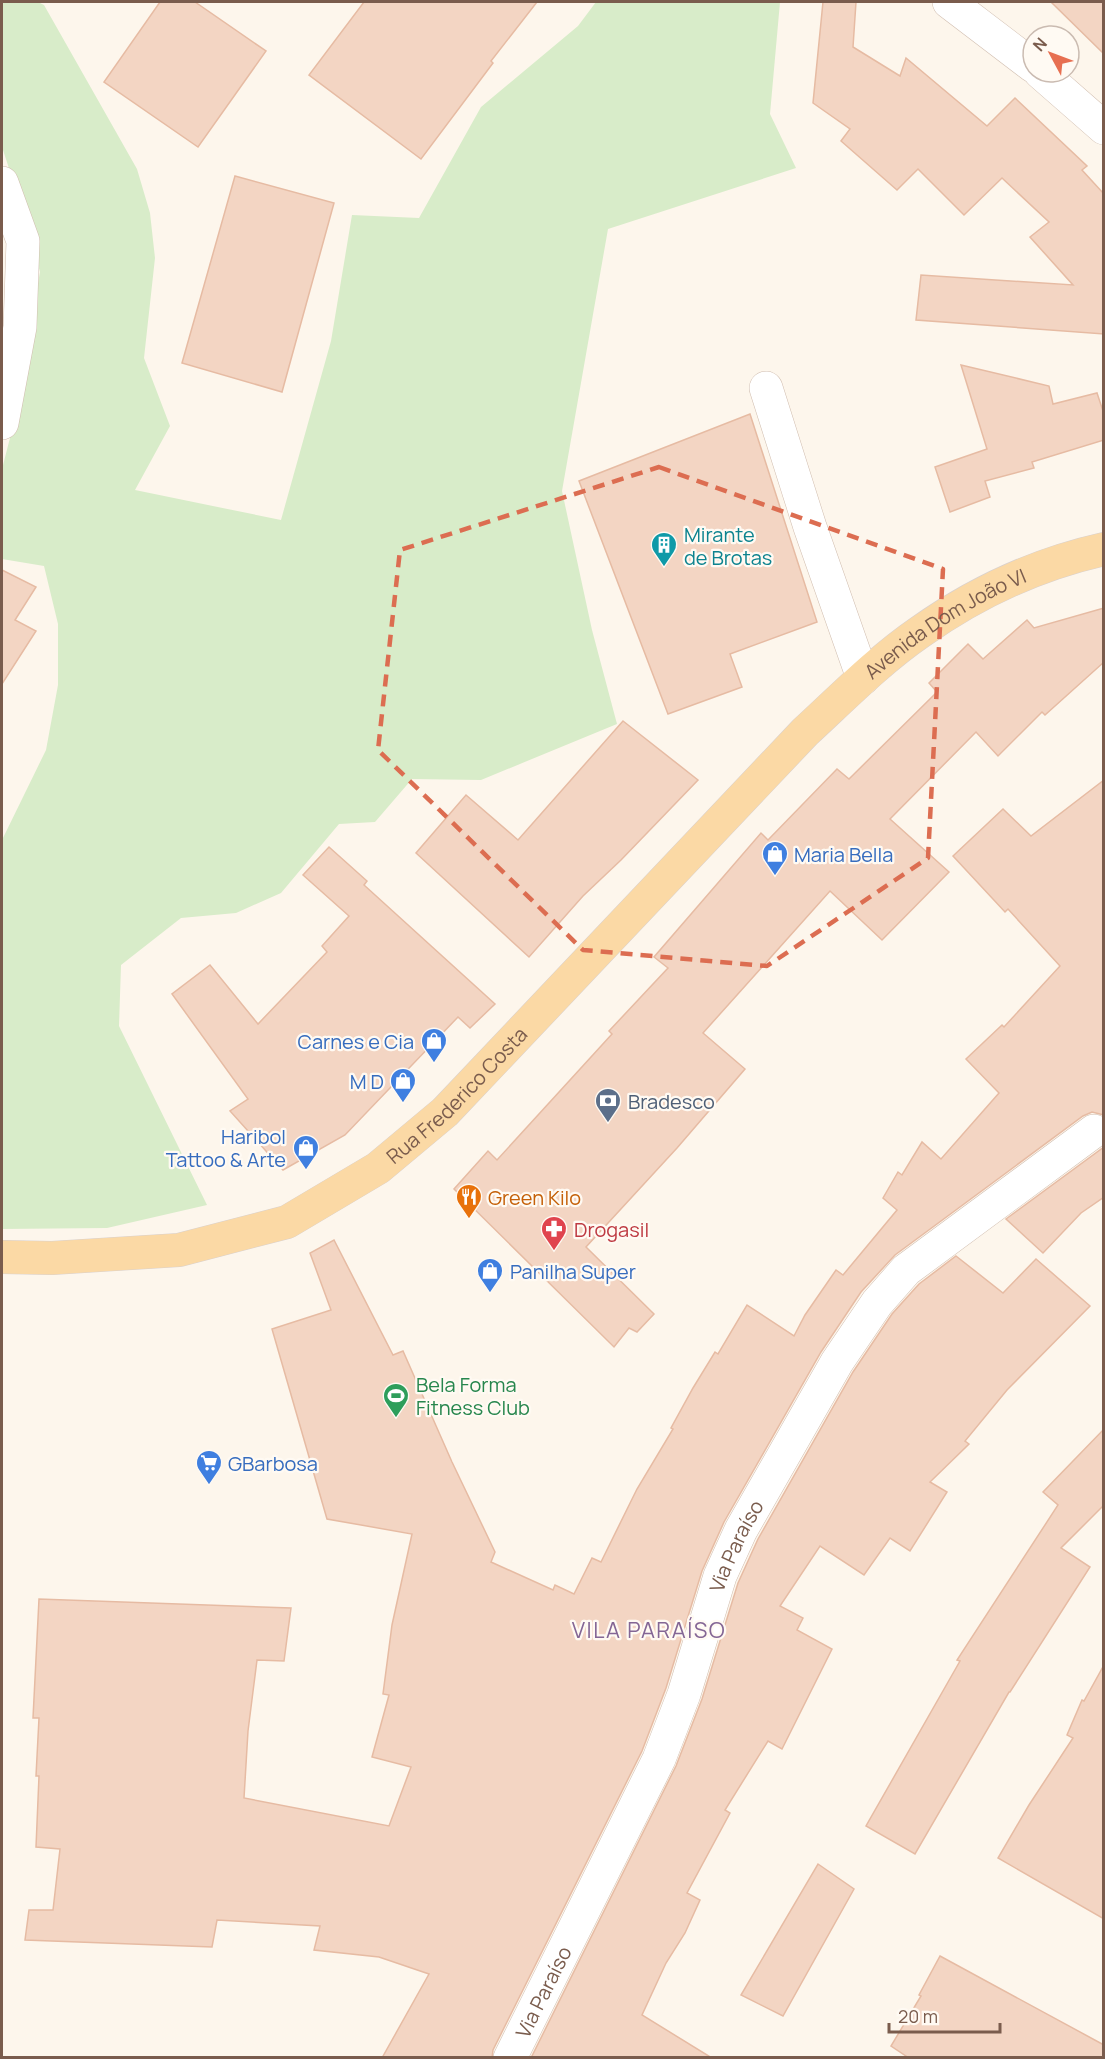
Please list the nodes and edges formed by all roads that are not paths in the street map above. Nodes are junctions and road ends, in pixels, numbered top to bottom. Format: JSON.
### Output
{"nodes":[{"id":1,"x":949,"y":2,"type":"edge"},
{"id":2,"x":1021,"y":57,"type":"edge"},
{"id":3,"x":1054,"y":84,"type":"edge"},
{"id":4,"x":1104,"y":128,"type":"edge"},
{"id":5,"x":2,"y":183,"type":"edge"},
{"id":6,"x":766,"y":388,"type":"dead end"},
{"id":7,"x":2,"y":423,"type":"edge"},
{"id":8,"x":1104,"y":549,"type":"edge"},
{"id":9,"x":863,"y":678,"type":"junction"},
{"id":10,"x":806,"y":732,"type":"joint"},
{"id":11,"x":1094,"y":1131,"type":"dead end"},
{"id":12,"x":2,"y":1257,"type":"edge"},
{"id":13,"x":510,"y":2058,"type":"edge"}],
"edges":[{"from":1,"to":2,"type":"street"},
{"from":3,"to":4,"type":"street"},
{"from":5,"to":7,"type":"street"},
{"from":6,"to":9,"type":"street"},
{"from":8,"to":9,"type":"main road","name":"Avenida Dom João VI"},
{"from":9,"to":10,"type":"main road","name":"Avenida Dom João VI"},
{"from":10,"to":12,"type":"main road","name":"Rua Frederico Costa"},
{"from":11,"to":13,"type":"street","name":"Via Paraíso"}]}
